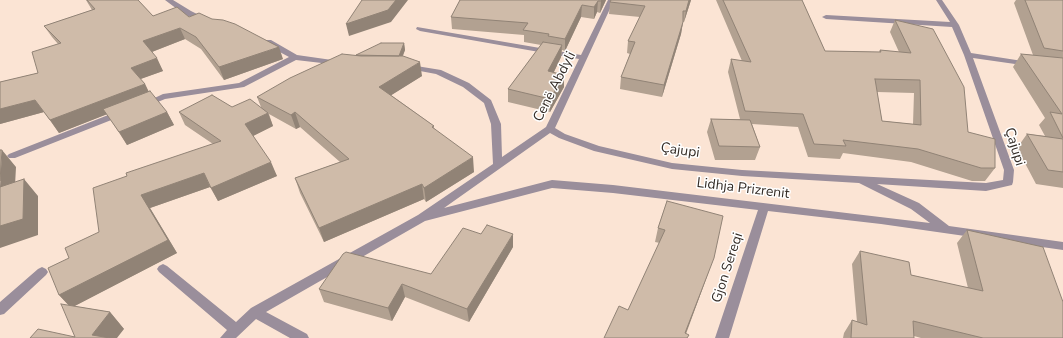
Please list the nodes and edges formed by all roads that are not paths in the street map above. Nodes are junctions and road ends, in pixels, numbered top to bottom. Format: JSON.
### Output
{"nodes":[{"id":1,"x":168,"y":0,"type":"edge"},
{"id":2,"x":611,"y":0,"type":"edge"},
{"id":3,"x":939,"y":0,"type":"edge"},
{"id":4,"x":826,"y":16,"type":"dead end"},
{"id":5,"x":214,"y":24,"type":"edge"},
{"id":6,"x":955,"y":25,"type":"junction"},
{"id":7,"x":420,"y":29,"type":"dead end"},
{"id":8,"x":258,"y":38,"type":"edge"},
{"id":9,"x":968,"y":55,"type":"junction"},
{"id":10,"x":294,"y":57,"type":"junction"},
{"id":11,"x":584,"y":58,"type":"junction"},
{"id":12,"x":345,"y":64,"type":"edge"},
{"id":13,"x":400,"y":66,"type":"edge"},
{"id":14,"x":1041,"y":66,"type":"edge"},
{"id":15,"x":550,"y":129,"type":"junction"},
{"id":16,"x":12,"y":156,"type":"dead end"},
{"id":17,"x":498,"y":166,"type":"junction"},
{"id":18,"x":858,"y":180,"type":"junction"},
{"id":19,"x":764,"y":208,"type":"junction"},
{"id":20,"x":422,"y":218,"type":"junction"},
{"id":21,"x":946,"y":229,"type":"junction"},
{"id":22,"x":1061,"y":248,"type":"edge"},
{"id":23,"x":163,"y":269,"type":"dead end"},
{"id":24,"x":42,"y":272,"type":"dead end"},
{"id":25,"x":0,"y":310,"type":"edge"},
{"id":26,"x":255,"y":312,"type":"junction"},
{"id":27,"x":232,"y":334,"type":"edge"},
{"id":28,"x":302,"y":338,"type":"edge"},
{"id":29,"x":722,"y":338,"type":"edge"}],
"edges":[{"from":1,"to":5,"type":"street"},
{"from":2,"to":11,"type":"street","name":"Cenë Abdyli"},
{"from":3,"to":6,"type":"street","name":"Çajupi"},
{"from":4,"to":6,"type":"street"},
{"from":6,"to":9,"type":"street","name":"Çajupi"},
{"from":7,"to":11,"type":"street"},
{"from":8,"to":10,"type":"street"},
{"from":9,"to":14,"type":"street"},
{"from":9,"to":18,"type":"street","name":"Çajupi"},
{"from":10,"to":12,"type":"street"},
{"from":10,"to":16,"type":"street"},
{"from":11,"to":15,"type":"street","name":"Cenë Abdyli"},
{"from":13,"to":17,"type":"street"},
{"from":15,"to":17,"type":"street","name":"Cenë Abdyli"},
{"from":15,"to":18,"type":"street","name":"Çajupi"},
{"from":17,"to":20,"type":"street","name":"Lidhja Prizrenit"},
{"from":18,"to":21,"type":"street","name":"Çajupi"},
{"from":19,"to":20,"type":"street","name":"Lidhja Prizrenit"},
{"from":19,"to":21,"type":"street","name":"Lidhja Prizrenit"},
{"from":19,"to":29,"type":"street","name":"Gjon Sereqi"},
{"from":20,"to":26,"type":"street","name":"Lidhja Prizrenit"},
{"from":21,"to":22,"type":"street","name":"Lidhja Prizrenit"},
{"from":23,"to":27,"type":"street","name":"Lidhja Prizrenit"},
{"from":24,"to":25,"type":"street"},
{"from":26,"to":27,"type":"street","name":"Lidhja Prizrenit"},
{"from":26,"to":28,"type":"street"}]}
